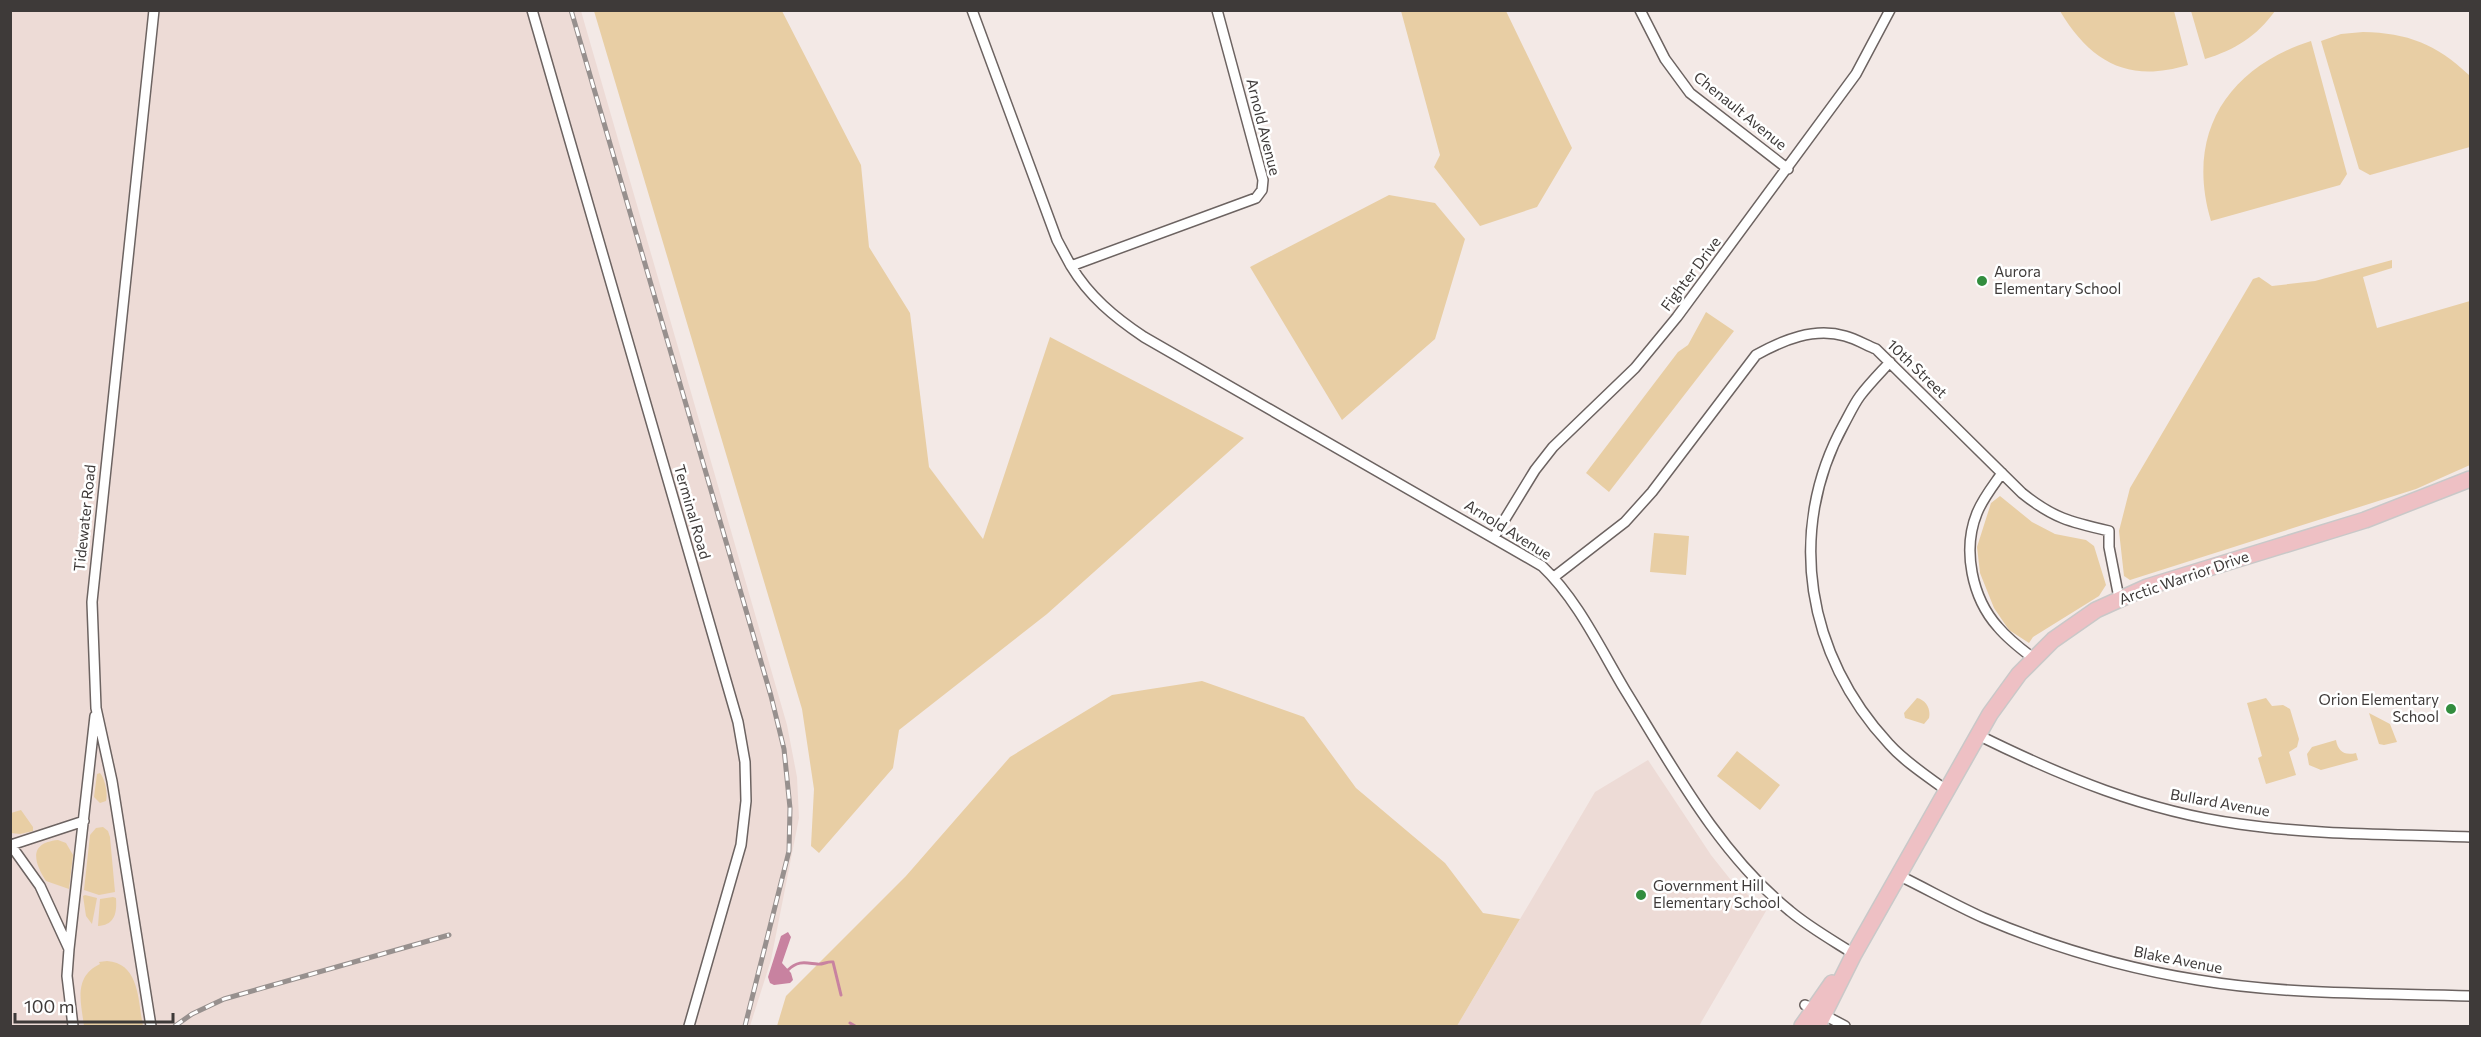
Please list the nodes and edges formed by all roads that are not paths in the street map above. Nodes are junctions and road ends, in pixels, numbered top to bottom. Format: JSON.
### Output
{"nodes":[{"id":1,"x":154,"y":10,"type":"edge"},
{"id":2,"x":532,"y":10,"type":"edge"},
{"id":3,"x":972,"y":10,"type":"edge"},
{"id":4,"x":1217,"y":10,"type":"edge"},
{"id":5,"x":1640,"y":10,"type":"edge"},
{"id":6,"x":1890,"y":10,"type":"edge"},
{"id":7,"x":1788,"y":169,"type":"junction"},
{"id":8,"x":1071,"y":266,"type":"junction"},
{"id":9,"x":1890,"y":362,"type":"junction"},
{"id":10,"x":2002,"y":473,"type":"junction"},
{"id":11,"x":2470,"y":479,"type":"edge"},
{"id":12,"x":1494,"y":537,"type":"junction"},
{"id":13,"x":1554,"y":577,"type":"junction"},
{"id":14,"x":2119,"y":598,"type":"junction"},
{"id":15,"x":2033,"y":658,"type":"junction"},
{"id":16,"x":96,"y":708,"type":"junction"},
{"id":17,"x":1978,"y":735,"type":"junction"},
{"id":18,"x":1946,"y":790,"type":"junction"},
{"id":19,"x":84,"y":821,"type":"junction"},
{"id":20,"x":2470,"y":837,"type":"edge"},
{"id":21,"x":11,"y":844,"type":"edge"},
{"id":22,"x":1898,"y":875,"type":"junction"},
{"id":23,"x":69,"y":949,"type":"junction"},
{"id":24,"x":1854,"y":954,"type":"junction"},
{"id":25,"x":2470,"y":996,"type":"edge"},
{"id":26,"x":1815,"y":1014,"type":"edge"},
{"id":27,"x":73,"y":1026,"type":"edge"},
{"id":28,"x":151,"y":1026,"type":"edge"},
{"id":29,"x":689,"y":1026,"type":"edge"},
{"id":30,"x":1803,"y":1026,"type":"edge"},
{"id":31,"x":1845,"y":1026,"type":"edge"}],
"edges":[{"from":1,"to":16,"type":"street","name":"Tidewater Road"},
{"from":2,"to":29,"type":"street","name":"Terminal Road"},
{"from":3,"to":8,"type":"street","name":"Arnold Avenue"},
{"from":4,"to":8,"type":"street","name":"Arnold Avenue"},
{"from":5,"to":7,"type":"street","name":"Chenault Avenue"},
{"from":6,"to":7,"type":"street","name":"Fighter Drive"},
{"from":7,"to":12,"type":"street","name":"Fighter Drive"},
{"from":8,"to":12,"type":"street","name":"Arnold Avenue"},
{"from":9,"to":10,"type":"street","name":"10th Street"},
{"from":9,"to":13,"type":"street","name":"10th Street"},
{"from":9,"to":18,"type":"street"},
{"from":10,"to":14,"type":"street","name":"10th Street"},
{"from":10,"to":15,"type":"street"},
{"from":11,"to":14,"type":"main road","name":"Arctic Warrior Drive"},
{"from":12,"to":13,"type":"street","name":"Arnold Avenue"},
{"from":13,"to":24,"type":"street","name":"Arnold Avenue"},
{"from":14,"to":15,"type":"main road","name":"Arctic Warrior Drive"},
{"from":15,"to":17,"type":"main road","name":"Arctic Warrior Drive"},
{"from":16,"to":19,"type":"street"},
{"from":16,"to":28,"type":"street","name":"Tidewater Road"},
{"from":17,"to":18,"type":"main road","name":"Arctic Warrior Drive"},
{"from":17,"to":20,"type":"street","name":"Bullard Avenue"},
{"from":18,"to":22,"type":"main road","name":"Arctic Warrior Drive"},
{"from":19,"to":21,"type":"street"},
{"from":19,"to":23,"type":"street"},
{"from":21,"to":23,"type":"street"},
{"from":22,"to":24,"type":"main road","name":"Arctic Warrior Drive"},
{"from":22,"to":25,"type":"street","name":"Blake Avenue"},
{"from":23,"to":27,"type":"street"},
{"from":24,"to":26,"type":"main road","name":"Arctic Warrior Drive"},
{"from":26,"to":30,"type":"main road","name":"Arctic Warrior Drive"},
{"from":26,"to":31,"type":"street"}]}
